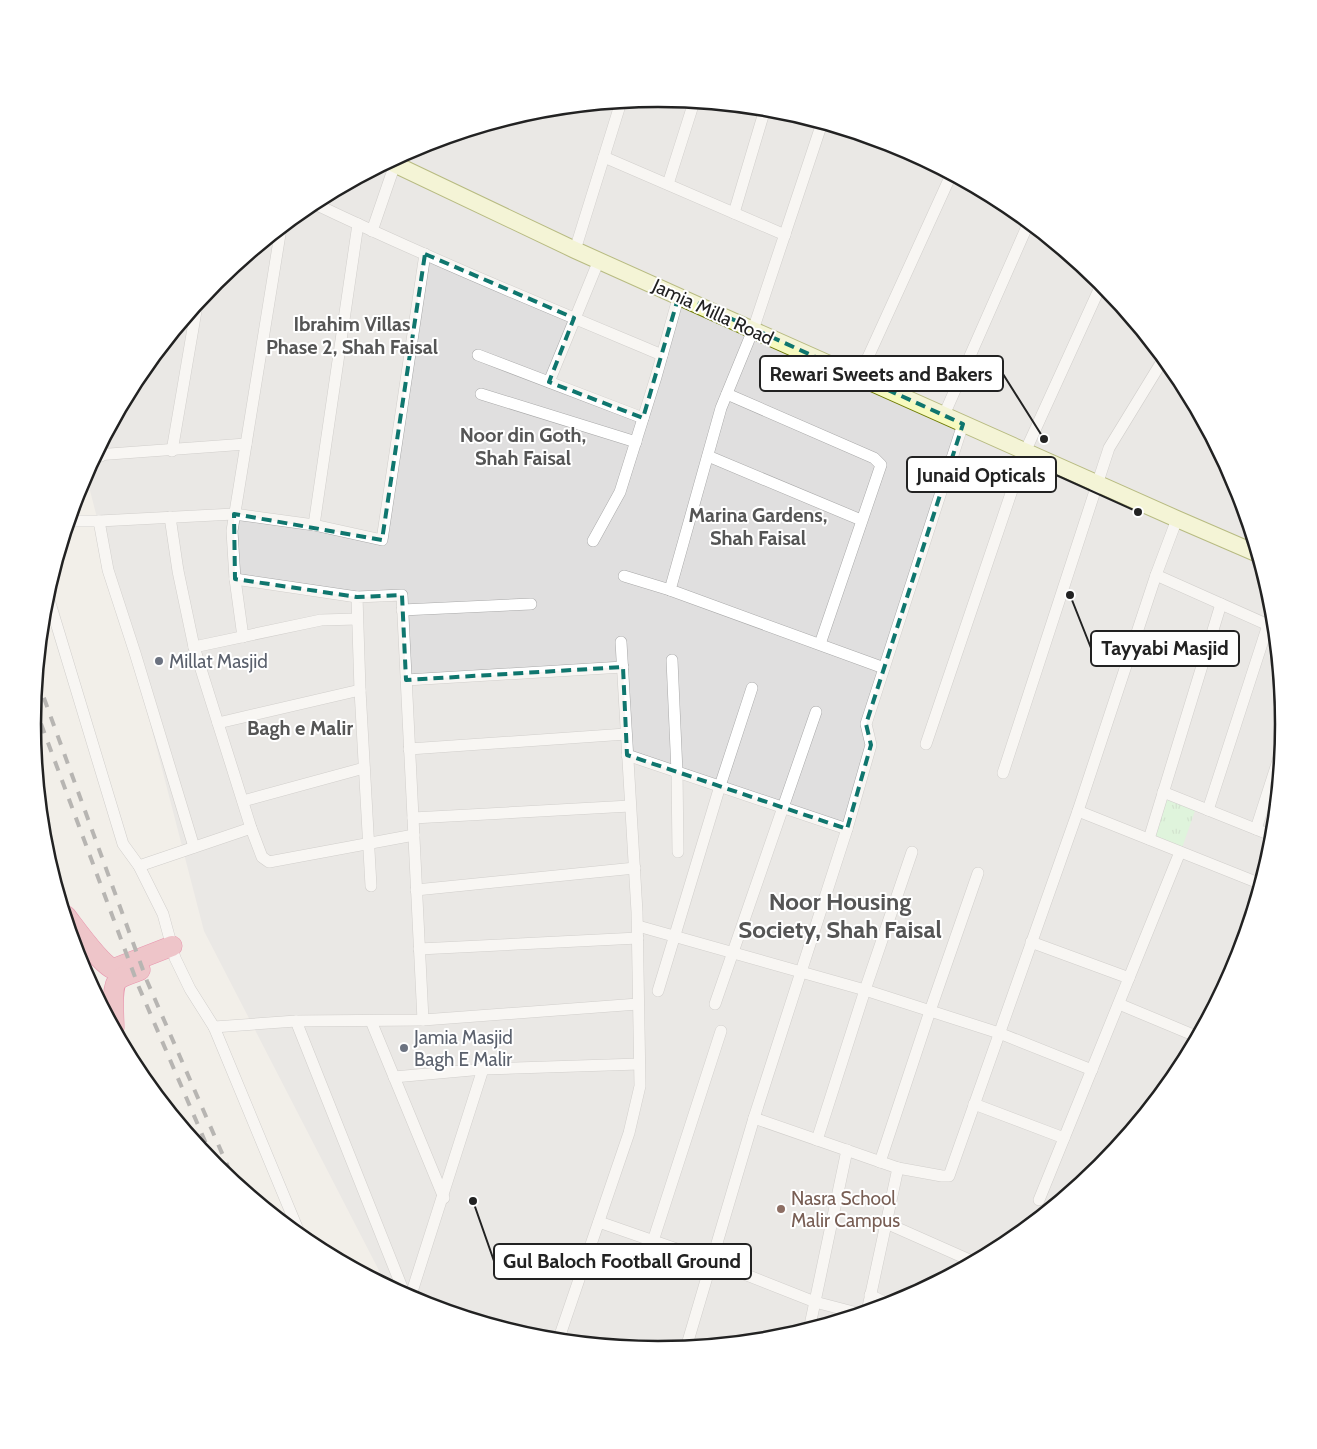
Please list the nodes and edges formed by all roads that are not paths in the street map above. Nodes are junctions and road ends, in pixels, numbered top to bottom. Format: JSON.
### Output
{"nodes":[{"id":1,"x":619,"y":109,"type":"edge"},
{"id":2,"x":692,"y":109,"type":"edge"},
{"id":3,"x":763,"y":117,"type":"edge"},
{"id":4,"x":820,"y":129,"type":"edge"},
{"id":5,"x":604,"y":157,"type":"junction"},
{"id":6,"x":397,"y":165,"type":"edge"},
{"id":7,"x":390,"y":169,"type":"edge"},
{"id":8,"x":949,"y":180,"type":"edge"},
{"id":9,"x":668,"y":184,"type":"junction"},
{"id":10,"x":322,"y":207,"type":"edge"},
{"id":11,"x":734,"y":213,"type":"junction"},
{"id":12,"x":358,"y":224,"type":"junction"},
{"id":13,"x":1026,"y":229,"type":"edge"},
{"id":14,"x":372,"y":231,"type":"junction"},
{"id":15,"x":786,"y":235,"type":"junction"},
{"id":16,"x":279,"y":238,"type":"edge"},
{"id":17,"x":575,"y":250,"type":"junction"},
{"id":18,"x":425,"y":254,"type":"junction"},
{"id":19,"x":599,"y":260,"type":"junction"},
{"id":20,"x":1098,"y":291,"type":"edge"},
{"id":21,"x":679,"y":295,"type":"junction"},
{"id":22,"x":195,"y":317,"type":"edge"},
{"id":23,"x":574,"y":318,"type":"junction"},
{"id":24,"x":753,"y":330,"type":"junction"},
{"id":25,"x":478,"y":355,"type":"dead end"},
{"id":26,"x":662,"y":355,"type":"junction"},
{"id":27,"x":1160,"y":365,"type":"edge"},
{"id":28,"x":859,"y":377,"type":"junction"},
{"id":29,"x":549,"y":382,"type":"junction"},
{"id":30,"x":481,"y":394,"type":"dead end"},
{"id":31,"x":727,"y":394,"type":"junction"},
{"id":32,"x":944,"y":415,"type":"junction"},
{"id":33,"x":643,"y":418,"type":"junction"},
{"id":34,"x":963,"y":424,"type":"junction"},
{"id":35,"x":636,"y":442,"type":"junction"},
{"id":36,"x":246,"y":444,"type":"junction"},
{"id":37,"x":172,"y":451,"type":"junction"},
{"id":38,"x":1025,"y":452,"type":"junction"},
{"id":39,"x":103,"y":456,"type":"edge"},
{"id":40,"x":708,"y":456,"type":"junction"},
{"id":41,"x":1096,"y":484,"type":"junction"},
{"id":42,"x":234,"y":514,"type":"junction"},
{"id":43,"x":170,"y":517,"type":"junction"},
{"id":44,"x":1177,"y":519,"type":"junction"},
{"id":45,"x":861,"y":520,"type":"junction"},
{"id":46,"x":76,"y":521,"type":"edge"},
{"id":47,"x":99,"y":521,"type":"junction"},
{"id":48,"x":314,"y":526,"type":"junction"},
{"id":49,"x":593,"y":541,"type":"dead end"},
{"id":50,"x":1251,"y":551,"type":"edge"},
{"id":51,"x":1156,"y":575,"type":"junction"},
{"id":52,"x":624,"y":576,"type":"dead end"},
{"id":53,"x":235,"y":579,"type":"junction"},
{"id":54,"x":670,"y":590,"type":"junction"},
{"id":55,"x":357,"y":597,"type":"junction"},
{"id":56,"x":531,"y":604,"type":"dead end"},
{"id":57,"x":1221,"y":604,"type":"junction"},
{"id":58,"x":52,"y":610,"type":"edge"},
{"id":59,"x":402,"y":610,"type":"junction"},
{"id":60,"x":356,"y":619,"type":"junction"},
{"id":61,"x":1267,"y":624,"type":"edge"},
{"id":62,"x":1268,"y":634,"type":"edge"},
{"id":63,"x":243,"y":637,"type":"junction"},
{"id":64,"x":621,"y":642,"type":"dead end"},
{"id":65,"x":820,"y":644,"type":"junction"},
{"id":66,"x":194,"y":647,"type":"junction"},
{"id":67,"x":672,"y":660,"type":"dead end"},
{"id":68,"x":623,"y":667,"type":"junction"},
{"id":69,"x":884,"y":668,"type":"junction"},
{"id":70,"x":406,"y":680,"type":"junction"},
{"id":71,"x":752,"y":688,"type":"dead end"},
{"id":72,"x":360,"y":690,"type":"junction"},
{"id":73,"x":816,"y":712,"type":"dead end"},
{"id":74,"x":218,"y":723,"type":"junction"},
{"id":75,"x":626,"y":734,"type":"junction"},
{"id":76,"x":926,"y":744,"type":"dead end"},
{"id":77,"x":409,"y":749,"type":"junction"},
{"id":78,"x":627,"y":756,"type":"junction"},
{"id":79,"x":364,"y":768,"type":"junction"},
{"id":80,"x":677,"y":772,"type":"junction"},
{"id":81,"x":1003,"y":773,"type":"dead end"},
{"id":82,"x":1272,"y":784,"type":"edge"},
{"id":83,"x":720,"y":786,"type":"junction"},
{"id":84,"x":1163,"y":792,"type":"junction"},
{"id":85,"x":242,"y":801,"type":"junction"},
{"id":86,"x":630,"y":806,"type":"junction"},
{"id":87,"x":783,"y":807,"type":"junction"},
{"id":88,"x":1208,"y":810,"type":"junction"},
{"id":89,"x":1078,"y":811,"type":"junction"},
{"id":90,"x":413,"y":818,"type":"junction"},
{"id":91,"x":251,"y":828,"type":"junction"},
{"id":92,"x":847,"y":829,"type":"junction"},
{"id":93,"x":1256,"y":829,"type":"junction"},
{"id":94,"x":1266,"y":833,"type":"edge"},
{"id":95,"x":414,"y":835,"type":"junction"},
{"id":96,"x":1149,"y":839,"type":"junction"},
{"id":97,"x":368,"y":844,"type":"junction"},
{"id":98,"x":194,"y":847,"type":"junction"},
{"id":99,"x":678,"y":852,"type":"dead end"},
{"id":100,"x":912,"y":852,"type":"dead end"},
{"id":101,"x":1180,"y":852,"type":"junction"},
{"id":102,"x":139,"y":866,"type":"junction"},
{"id":103,"x":634,"y":868,"type":"junction"},
{"id":104,"x":978,"y":873,"type":"dead end"},
{"id":105,"x":1256,"y":882,"type":"edge"},
{"id":106,"x":371,"y":886,"type":"dead end"},
{"id":107,"x":416,"y":890,"type":"junction"},
{"id":108,"x":76,"y":930,"type":"edge"},
{"id":109,"x":638,"y":932,"type":"junction"},
{"id":110,"x":675,"y":937,"type":"junction"},
{"id":111,"x":1032,"y":942,"type":"junction"},
{"id":112,"x":419,"y":949,"type":"junction"},
{"id":113,"x":174,"y":952,"type":"junction"},
{"id":114,"x":732,"y":954,"type":"junction"},
{"id":115,"x":801,"y":973,"type":"junction"},
{"id":116,"x":1129,"y":978,"type":"junction"},
{"id":117,"x":865,"y":990,"type":"junction"},
{"id":118,"x":658,"y":991,"type":"dead end"},
{"id":119,"x":638,"y":1004,"type":"junction"},
{"id":120,"x":715,"y":1004,"type":"dead end"},
{"id":121,"x":1119,"y":1004,"type":"junction"},
{"id":122,"x":930,"y":1011,"type":"junction"},
{"id":123,"x":114,"y":1015,"type":"edge"},
{"id":124,"x":423,"y":1020,"type":"junction"},
{"id":125,"x":296,"y":1021,"type":"junction"},
{"id":126,"x":371,"y":1021,"type":"junction"},
{"id":127,"x":214,"y":1027,"type":"junction"},
{"id":128,"x":721,"y":1031,"type":"dead end"},
{"id":129,"x":999,"y":1033,"type":"junction"},
{"id":130,"x":1193,"y":1034,"type":"edge"},
{"id":131,"x":640,"y":1064,"type":"junction"},
{"id":132,"x":484,"y":1069,"type":"junction"},
{"id":133,"x":1092,"y":1070,"type":"junction"},
{"id":134,"x":394,"y":1077,"type":"junction"},
{"id":135,"x":974,"y":1104,"type":"junction"},
{"id":136,"x":754,"y":1118,"type":"junction"},
{"id":137,"x":1064,"y":1138,"type":"junction"},
{"id":138,"x":817,"y":1140,"type":"junction"},
{"id":139,"x":847,"y":1150,"type":"junction"},
{"id":140,"x":880,"y":1162,"type":"junction"},
{"id":141,"x":898,"y":1168,"type":"junction"},
{"id":142,"x":444,"y":1198,"type":"junction"},
{"id":143,"x":1039,"y":1200,"type":"dead end"},
{"id":144,"x":599,"y":1222,"type":"junction"},
{"id":145,"x":886,"y":1223,"type":"junction"},
{"id":146,"x":296,"y":1224,"type":"edge"},
{"id":147,"x":653,"y":1241,"type":"junction"},
{"id":148,"x":967,"y":1259,"type":"edge"},
{"id":149,"x":711,"y":1261,"type":"junction"},
{"id":150,"x":400,"y":1285,"type":"edge"},
{"id":151,"x":413,"y":1291,"type":"edge"},
{"id":152,"x":870,"y":1295,"type":"junction"},
{"id":153,"x":881,"y":1300,"type":"edge"},
{"id":154,"x":815,"y":1302,"type":"junction"},
{"id":155,"x":868,"y":1305,"type":"edge"},
{"id":156,"x":850,"y":1311,"type":"edge"},
{"id":157,"x":811,"y":1323,"type":"edge"},
{"id":158,"x":560,"y":1333,"type":"edge"},
{"id":159,"x":688,"y":1341,"type":"edge"}],
"edges":[{"from":1,"to":5,"type":"street"},
{"from":2,"to":9,"type":"street"},
{"from":3,"to":11,"type":"street"},
{"from":4,"to":15,"type":"street"},
{"from":5,"to":9,"type":"street"},
{"from":5,"to":17,"type":"street"},
{"from":6,"to":17,"type":"main road","name":"Jamia Milla Road"},
{"from":7,"to":14,"type":"street"},
{"from":8,"to":28,"type":"street"},
{"from":9,"to":11,"type":"street"},
{"from":10,"to":12,"type":"street"},
{"from":11,"to":15,"type":"street"},
{"from":12,"to":14,"type":"street"},
{"from":12,"to":48,"type":"street"},
{"from":13,"to":32,"type":"street"},
{"from":14,"to":18,"type":"street"},
{"from":15,"to":24,"type":"street"},
{"from":16,"to":36,"type":"street"},
{"from":17,"to":19,"type":"main road","name":"Jamia Milla Road"},
{"from":18,"to":23,"type":"street"},
{"from":18,"to":48,"type":"street"},
{"from":19,"to":21,"type":"main road","name":"Jamia Milla Road"},
{"from":19,"to":23,"type":"street"},
{"from":20,"to":38,"type":"street"},
{"from":21,"to":24,"type":"main road","name":"Jamia Milla Road"},
{"from":21,"to":26,"type":"street"},
{"from":22,"to":37,"type":"street"},
{"from":23,"to":26,"type":"street"},
{"from":23,"to":29,"type":"street"},
{"from":24,"to":28,"type":"main road","name":"Jamia Milla Road"},
{"from":24,"to":31,"type":"street"},
{"from":25,"to":29,"type":"street"},
{"from":26,"to":33,"type":"street"},
{"from":27,"to":41,"type":"street"},
{"from":28,"to":32,"type":"main road","name":"Jamia Milla Road"},
{"from":29,"to":33,"type":"street"},
{"from":30,"to":35,"type":"street"},
{"from":31,"to":40,"type":"street"},
{"from":31,"to":45,"type":"street"},
{"from":32,"to":34,"type":"main road","name":"Jamia Milla Road"},
{"from":33,"to":35,"type":"street"},
{"from":34,"to":38,"type":"main road","name":"Jamia Milla Road"},
{"from":34,"to":69,"type":"street"},
{"from":35,"to":49,"type":"street"},
{"from":36,"to":37,"type":"street"},
{"from":36,"to":42,"type":"street"},
{"from":37,"to":39,"type":"street"},
{"from":38,"to":41,"type":"main road","name":"Jamia Milla Road"},
{"from":38,"to":76,"type":"street"},
{"from":40,"to":45,"type":"street"},
{"from":40,"to":54,"type":"street"},
{"from":41,"to":44,"type":"main road","name":"Jamia Milla Road"},
{"from":41,"to":81,"type":"street"},
{"from":42,"to":43,"type":"street"},
{"from":42,"to":48,"type":"street"},
{"from":42,"to":53,"type":"street"},
{"from":43,"to":47,"type":"street"},
{"from":43,"to":66,"type":"street"},
{"from":44,"to":50,"type":"main road","name":"Jamia Milla Road"},
{"from":44,"to":51,"type":"street"},
{"from":45,"to":65,"type":"street"},
{"from":46,"to":47,"type":"street"},
{"from":47,"to":98,"type":"street"},
{"from":51,"to":57,"type":"street"},
{"from":51,"to":89,"type":"street"},
{"from":52,"to":54,"type":"street"},
{"from":53,"to":55,"type":"street"},
{"from":53,"to":63,"type":"street"},
{"from":54,"to":65,"type":"street"},
{"from":55,"to":59,"type":"street"},
{"from":55,"to":60,"type":"street"},
{"from":56,"to":59,"type":"street"},
{"from":57,"to":61,"type":"street"},
{"from":57,"to":84,"type":"street"},
{"from":57,"to":96,"type":"street"},
{"from":58,"to":102,"type":"street"},
{"from":59,"to":70,"type":"street"},
{"from":60,"to":63,"type":"street"},
{"from":60,"to":72,"type":"street"},
{"from":62,"to":88,"type":"street"},
{"from":63,"to":66,"type":"street"},
{"from":64,"to":68,"type":"street"},
{"from":65,"to":69,"type":"street"},
{"from":66,"to":74,"type":"street"},
{"from":67,"to":80,"type":"street"},
{"from":68,"to":70,"type":"street"},
{"from":68,"to":75,"type":"street"},
{"from":69,"to":92,"type":"street"},
{"from":70,"to":77,"type":"street"},
{"from":71,"to":83,"type":"street"},
{"from":72,"to":74,"type":"street"},
{"from":72,"to":79,"type":"street"},
{"from":73,"to":87,"type":"street"},
{"from":74,"to":85,"type":"street"},
{"from":75,"to":77,"type":"street"},
{"from":75,"to":78,"type":"street"},
{"from":77,"to":90,"type":"street"},
{"from":78,"to":80,"type":"street"},
{"from":78,"to":86,"type":"street"},
{"from":79,"to":85,"type":"street"},
{"from":79,"to":97,"type":"street"},
{"from":80,"to":83,"type":"street"},
{"from":80,"to":99,"type":"street"},
{"from":82,"to":93,"type":"street"},
{"from":83,"to":87,"type":"street"},
{"from":83,"to":110,"type":"street"},
{"from":84,"to":88,"type":"street"},
{"from":84,"to":96,"type":"street"},
{"from":85,"to":91,"type":"street"},
{"from":86,"to":90,"type":"street"},
{"from":86,"to":103,"type":"street"},
{"from":87,"to":92,"type":"street"},
{"from":87,"to":114,"type":"street"},
{"from":88,"to":93,"type":"street"},
{"from":89,"to":96,"type":"street"},
{"from":89,"to":111,"type":"street"},
{"from":90,"to":95,"type":"street"},
{"from":91,"to":97,"type":"street"},
{"from":91,"to":98,"type":"street"},
{"from":92,"to":115,"type":"street"},
{"from":93,"to":94,"type":"street"},
{"from":95,"to":97,"type":"street"},
{"from":95,"to":107,"type":"street"},
{"from":96,"to":101,"type":"street"},
{"from":97,"to":106,"type":"street"},
{"from":98,"to":102,"type":"street"},
{"from":100,"to":117,"type":"street"},
{"from":101,"to":105,"type":"street"},
{"from":101,"to":116,"type":"street"},
{"from":102,"to":113,"type":"street"},
{"from":103,"to":107,"type":"street"},
{"from":103,"to":109,"type":"street"},
{"from":104,"to":122,"type":"street"},
{"from":107,"to":112,"type":"street"},
{"from":108,"to":113,"type":"highway"},
{"from":109,"to":110,"type":"street"},
{"from":109,"to":112,"type":"street"},
{"from":109,"to":119,"type":"street"},
{"from":110,"to":114,"type":"street"},
{"from":110,"to":118,"type":"street"},
{"from":111,"to":116,"type":"street"},
{"from":111,"to":129,"type":"street"},
{"from":112,"to":124,"type":"street"},
{"from":113,"to":123,"type":"highway"},
{"from":113,"to":127,"type":"street"},
{"from":114,"to":115,"type":"street"},
{"from":114,"to":120,"type":"street"},
{"from":115,"to":117,"type":"street"},
{"from":115,"to":136,"type":"street"},
{"from":116,"to":121,"type":"street"},
{"from":117,"to":122,"type":"street"},
{"from":117,"to":138,"type":"street"},
{"from":119,"to":124,"type":"street"},
{"from":119,"to":131,"type":"street"},
{"from":121,"to":130,"type":"street"},
{"from":121,"to":133,"type":"street"},
{"from":122,"to":129,"type":"street"},
{"from":122,"to":140,"type":"street"},
{"from":124,"to":126,"type":"street"},
{"from":125,"to":126,"type":"street"},
{"from":125,"to":127,"type":"street"},
{"from":125,"to":150,"type":"street"},
{"from":126,"to":134,"type":"street"},
{"from":127,"to":146,"type":"street"},
{"from":128,"to":147,"type":"street"},
{"from":129,"to":133,"type":"street"},
{"from":129,"to":135,"type":"street"},
{"from":131,"to":132,"type":"street"},
{"from":131,"to":144,"type":"street"},
{"from":132,"to":134,"type":"street"},
{"from":132,"to":142,"type":"street"},
{"from":133,"to":137,"type":"street"},
{"from":134,"to":142,"type":"street"},
{"from":135,"to":137,"type":"street"},
{"from":135,"to":141,"type":"street"},
{"from":136,"to":138,"type":"street"},
{"from":136,"to":149,"type":"street"},
{"from":137,"to":143,"type":"street"},
{"from":138,"to":139,"type":"street"},
{"from":139,"to":140,"type":"street"},
{"from":139,"to":154,"type":"street"},
{"from":140,"to":141,"type":"street"},
{"from":141,"to":145,"type":"street"},
{"from":142,"to":151,"type":"street"},
{"from":144,"to":147,"type":"street"},
{"from":144,"to":158,"type":"street"},
{"from":145,"to":148,"type":"street"},
{"from":145,"to":152,"type":"street"},
{"from":147,"to":149,"type":"street"},
{"from":149,"to":154,"type":"street"},
{"from":149,"to":159,"type":"street"},
{"from":152,"to":153,"type":"street"},
{"from":152,"to":155,"type":"street"},
{"from":154,"to":156,"type":"street"},
{"from":154,"to":157,"type":"street"}]}
